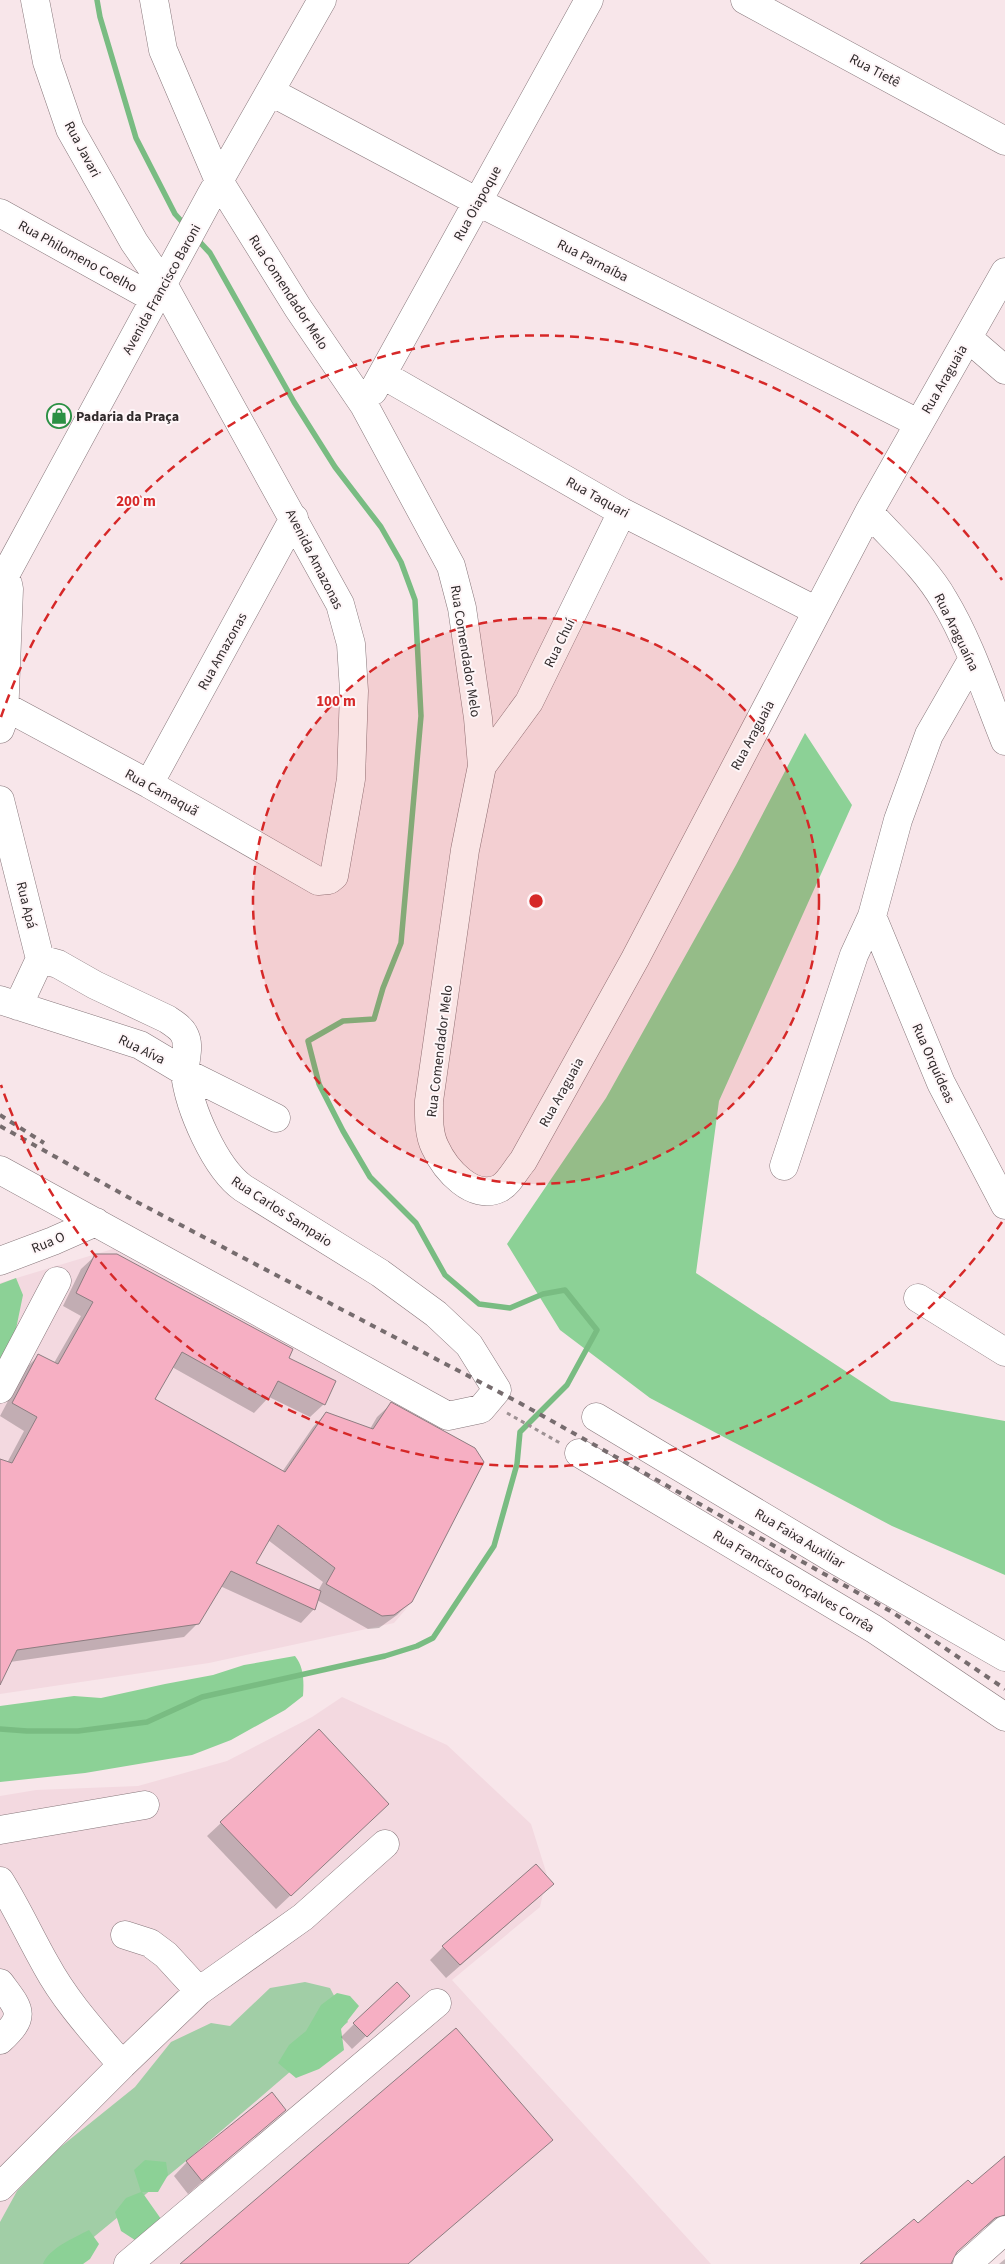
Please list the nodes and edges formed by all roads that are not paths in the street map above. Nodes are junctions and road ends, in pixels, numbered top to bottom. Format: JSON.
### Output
{"nodes":[{"id":1,"x":35,"y":0,"type":"edge"},
{"id":2,"x":154,"y":0,"type":"edge"},
{"id":3,"x":322,"y":0,"type":"edge"},
{"id":4,"x":589,"y":0,"type":"edge"},
{"id":5,"x":745,"y":0,"type":"edge"},
{"id":6,"x":270,"y":92,"type":"junction"},
{"id":7,"x":1005,"y":141,"type":"edge"},
{"id":8,"x":215,"y":188,"type":"junction"},
{"id":9,"x":478,"y":202,"type":"junction"},
{"id":10,"x":0,"y":213,"type":"edge"},
{"id":11,"x":1005,"y":272,"type":"edge"},
{"id":12,"x":164,"y":284,"type":"junction"},
{"id":13,"x":968,"y":338,"type":"junction"},
{"id":14,"x":1005,"y":370,"type":"edge"},
{"id":15,"x":382,"y":375,"type":"junction"},
{"id":16,"x":364,"y":405,"type":"junction"},
{"id":17,"x":918,"y":423,"type":"junction"},
{"id":18,"x":622,"y":512,"type":"junction"},
{"id":19,"x":869,"y":512,"type":"junction"},
{"id":20,"x":294,"y":518,"type":"junction"},
{"id":21,"x":2,"y":579,"type":"edge"},
{"id":22,"x":817,"y":611,"type":"junction"},
{"id":23,"x":972,"y":660,"type":"junction"},
{"id":24,"x":2,"y":718,"type":"edge"},
{"id":25,"x":1005,"y":741,"type":"edge"},
{"id":26,"x":482,"y":766,"type":"junction"},
{"id":27,"x":149,"y":784,"type":"junction"},
{"id":28,"x":0,"y":800,"type":"edge"},
{"id":29,"x":318,"y":880,"type":"joint"},
{"id":30,"x":872,"y":916,"type":"junction"},
{"id":31,"x":40,"y":959,"type":"junction"},
{"id":32,"x":9,"y":1003,"type":"edge"},
{"id":33,"x":185,"y":1072,"type":"junction"},
{"id":34,"x":276,"y":1118,"type":"dead end"},
{"id":35,"x":784,"y":1166,"type":"dead end"},
{"id":36,"x":0,"y":1170,"type":"edge"},
{"id":37,"x":492,"y":1192,"type":"joint"},
{"id":38,"x":1005,"y":1205,"type":"edge"},
{"id":39,"x":96,"y":1222,"type":"junction"},
{"id":40,"x":0,"y":1261,"type":"edge"},
{"id":41,"x":57,"y":1282,"type":"dead end"},
{"id":42,"x":918,"y":1298,"type":"dead end"},
{"id":43,"x":1005,"y":1352,"type":"edge"},
{"id":44,"x":0,"y":1389,"type":"edge"},
{"id":45,"x":596,"y":1417,"type":"dead end"},
{"id":46,"x":578,"y":1453,"type":"dead end"},
{"id":47,"x":1005,"y":1657,"type":"edge"},
{"id":48,"x":1005,"y":1717,"type":"edge"},
{"id":49,"x":145,"y":1805,"type":"dead end"},
{"id":50,"x":0,"y":1830,"type":"edge"},
{"id":51,"x":385,"y":1844,"type":"dead end"},
{"id":52,"x":0,"y":1881,"type":"edge"},
{"id":53,"x":125,"y":1935,"type":"dead end"},
{"id":54,"x":0,"y":1983,"type":"edge"},
{"id":55,"x":199,"y":1991,"type":"junction"},
{"id":56,"x":437,"y":2003,"type":"dead end"},
{"id":57,"x":0,"y":2040,"type":"edge"},
{"id":58,"x":122,"y":2066,"type":"junction"},
{"id":59,"x":0,"y":2187,"type":"edge"},
{"id":60,"x":1005,"y":2230,"type":"edge"},
{"id":61,"x":128,"y":2264,"type":"edge"},
{"id":62,"x":967,"y":2264,"type":"edge"}],
"edges":[{"from":1,"to":12,"type":"street","name":"Rua Javari"},
{"from":2,"to":8,"type":"street","name":"Rua Comendador Melo"},
{"from":3,"to":6,"type":"street","name":"Avenida Francisco Baroni"},
{"from":4,"to":9,"type":"street","name":"Rua Oiapoque"},
{"from":5,"to":7,"type":"street","name":"Rua Tietê"},
{"from":6,"to":8,"type":"street","name":"Avenida Francisco Baroni"},
{"from":6,"to":9,"type":"street","name":"Rua Parnaíba"},
{"from":8,"to":12,"type":"street","name":"Avenida Francisco Baroni"},
{"from":8,"to":16,"type":"street","name":"Rua Comendador Melo"},
{"from":9,"to":15,"type":"street","name":"Rua Oiapoque"},
{"from":9,"to":17,"type":"street","name":"Rua Parnaíba"},
{"from":10,"to":12,"type":"street","name":"Rua Philomeno Coelho"},
{"from":11,"to":13,"type":"street","name":"Rua Araguaia"},
{"from":12,"to":20,"type":"street","name":"Avenida Amazonas"},
{"from":12,"to":21,"type":"street","name":"Avenida Francisco Baroni"},
{"from":13,"to":14,"type":"street"},
{"from":13,"to":17,"type":"street","name":"Rua Araguaia"},
{"from":15,"to":16,"type":"street","name":"Rua Oiapoque"},
{"from":15,"to":18,"type":"street","name":"Rua Taquari"},
{"from":16,"to":26,"type":"street","name":"Rua Comendador Melo"},
{"from":17,"to":19,"type":"street","name":"Rua Araguaia"},
{"from":18,"to":22,"type":"street","name":"Rua Taquari"},
{"from":18,"to":26,"type":"street","name":"Rua Chuí"},
{"from":19,"to":22,"type":"street","name":"Rua Araguaia"},
{"from":19,"to":23,"type":"street","name":"Rua Araguaína"},
{"from":20,"to":27,"type":"street","name":"Rua Amazonas"},
{"from":20,"to":29,"type":"street","name":"Avenida Amazonas"},
{"from":21,"to":24,"type":"street","name":"Avenida Francisco Baroni"},
{"from":22,"to":37,"type":"street","name":"Rua Araguaia"},
{"from":23,"to":25,"type":"street","name":"Rua Araguaína"},
{"from":23,"to":30,"type":"street"},
{"from":24,"to":27,"type":"street","name":"Rua Camaquã"},
{"from":26,"to":37,"type":"street","name":"Rua Comendador Melo"},
{"from":27,"to":29,"type":"street","name":"Rua Camaquã"},
{"from":28,"to":31,"type":"street","name":"Rua Apá"},
{"from":30,"to":35,"type":"street"},
{"from":30,"to":38,"type":"street","name":"Rua Orquídeas"},
{"from":31,"to":32,"type":"street"},
{"from":31,"to":33,"type":"street","name":"Rua Carlos Sampaio"},
{"from":32,"to":33,"type":"street","name":"Rua Aíva"},
{"from":33,"to":34,"type":"street","name":"Rua Aíva"},
{"from":33,"to":39,"type":"street","name":"Rua Carlos Sampaio"},
{"from":36,"to":39,"type":"street"},
{"from":39,"to":40,"type":"street","name":"Rua O"},
{"from":41,"to":44,"type":"street"},
{"from":42,"to":43,"type":"street"},
{"from":45,"to":47,"type":"street","name":"Rua Faixa Auxiliar"},
{"from":46,"to":48,"type":"street","name":"Rua Francisco Gonçalves Corrêa"},
{"from":49,"to":50,"type":"street"},
{"from":51,"to":55,"type":"street"},
{"from":52,"to":58,"type":"street"},
{"from":53,"to":55,"type":"street"},
{"from":54,"to":57,"type":"street"},
{"from":55,"to":58,"type":"street"},
{"from":56,"to":61,"type":"street"},
{"from":58,"to":59,"type":"street"},
{"from":60,"to":62,"type":"street"}]}
